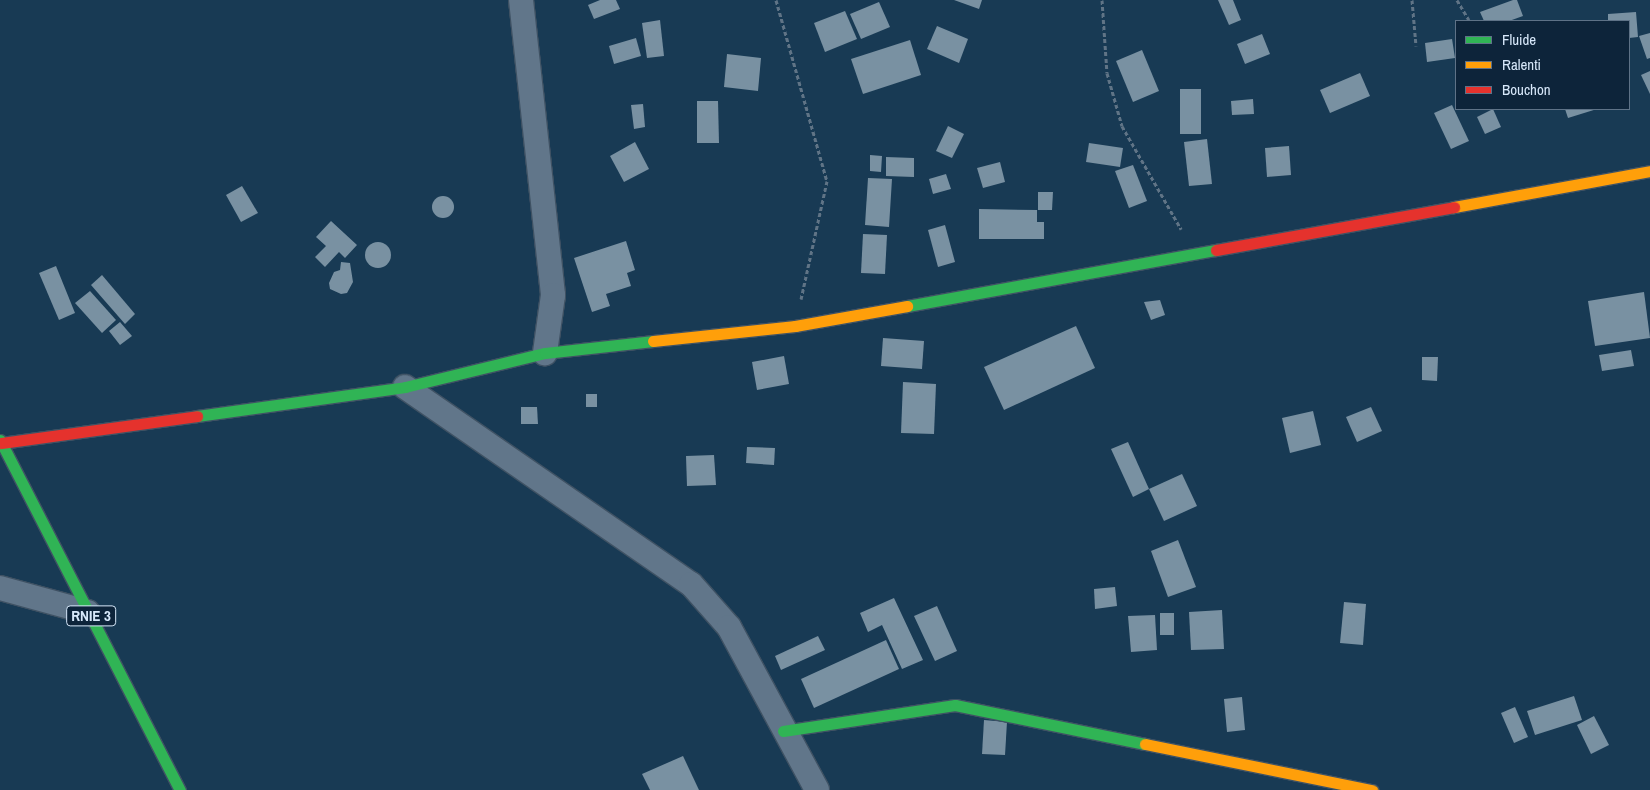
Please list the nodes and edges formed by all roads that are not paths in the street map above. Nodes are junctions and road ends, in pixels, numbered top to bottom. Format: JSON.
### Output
{"nodes":[{"id":1,"x":521,"y":0,"type":"edge"},
{"id":2,"x":1650,"y":171,"type":"edge"},
{"id":3,"x":545,"y":352,"type":"junction"},
{"id":4,"x":405,"y":387,"type":"junction"},
{"id":5,"x":1,"y":441,"type":"edge"},
{"id":6,"x":0,"y":588,"type":"edge"},
{"id":7,"x":88,"y":612,"type":"junction"},
{"id":8,"x":783,"y":731,"type":"junction"},
{"id":9,"x":180,"y":790,"type":"edge"},
{"id":10,"x":817,"y":790,"type":"edge"},
{"id":11,"x":1372,"y":790,"type":"edge"}],
"edges":[{"from":1,"to":3,"type":"street"},
{"from":2,"to":3,"type":"main road"},
{"from":3,"to":4,"type":"main road"},
{"from":4,"to":5,"type":"main road"},
{"from":4,"to":8,"type":"street"},
{"from":5,"to":7,"type":"main road","number":"RNIE 3"},
{"from":6,"to":7,"type":"street"},
{"from":7,"to":9,"type":"main road","number":"RNIE 3"},
{"from":8,"to":10,"type":"street"},
{"from":8,"to":11,"type":"main road"}]}
